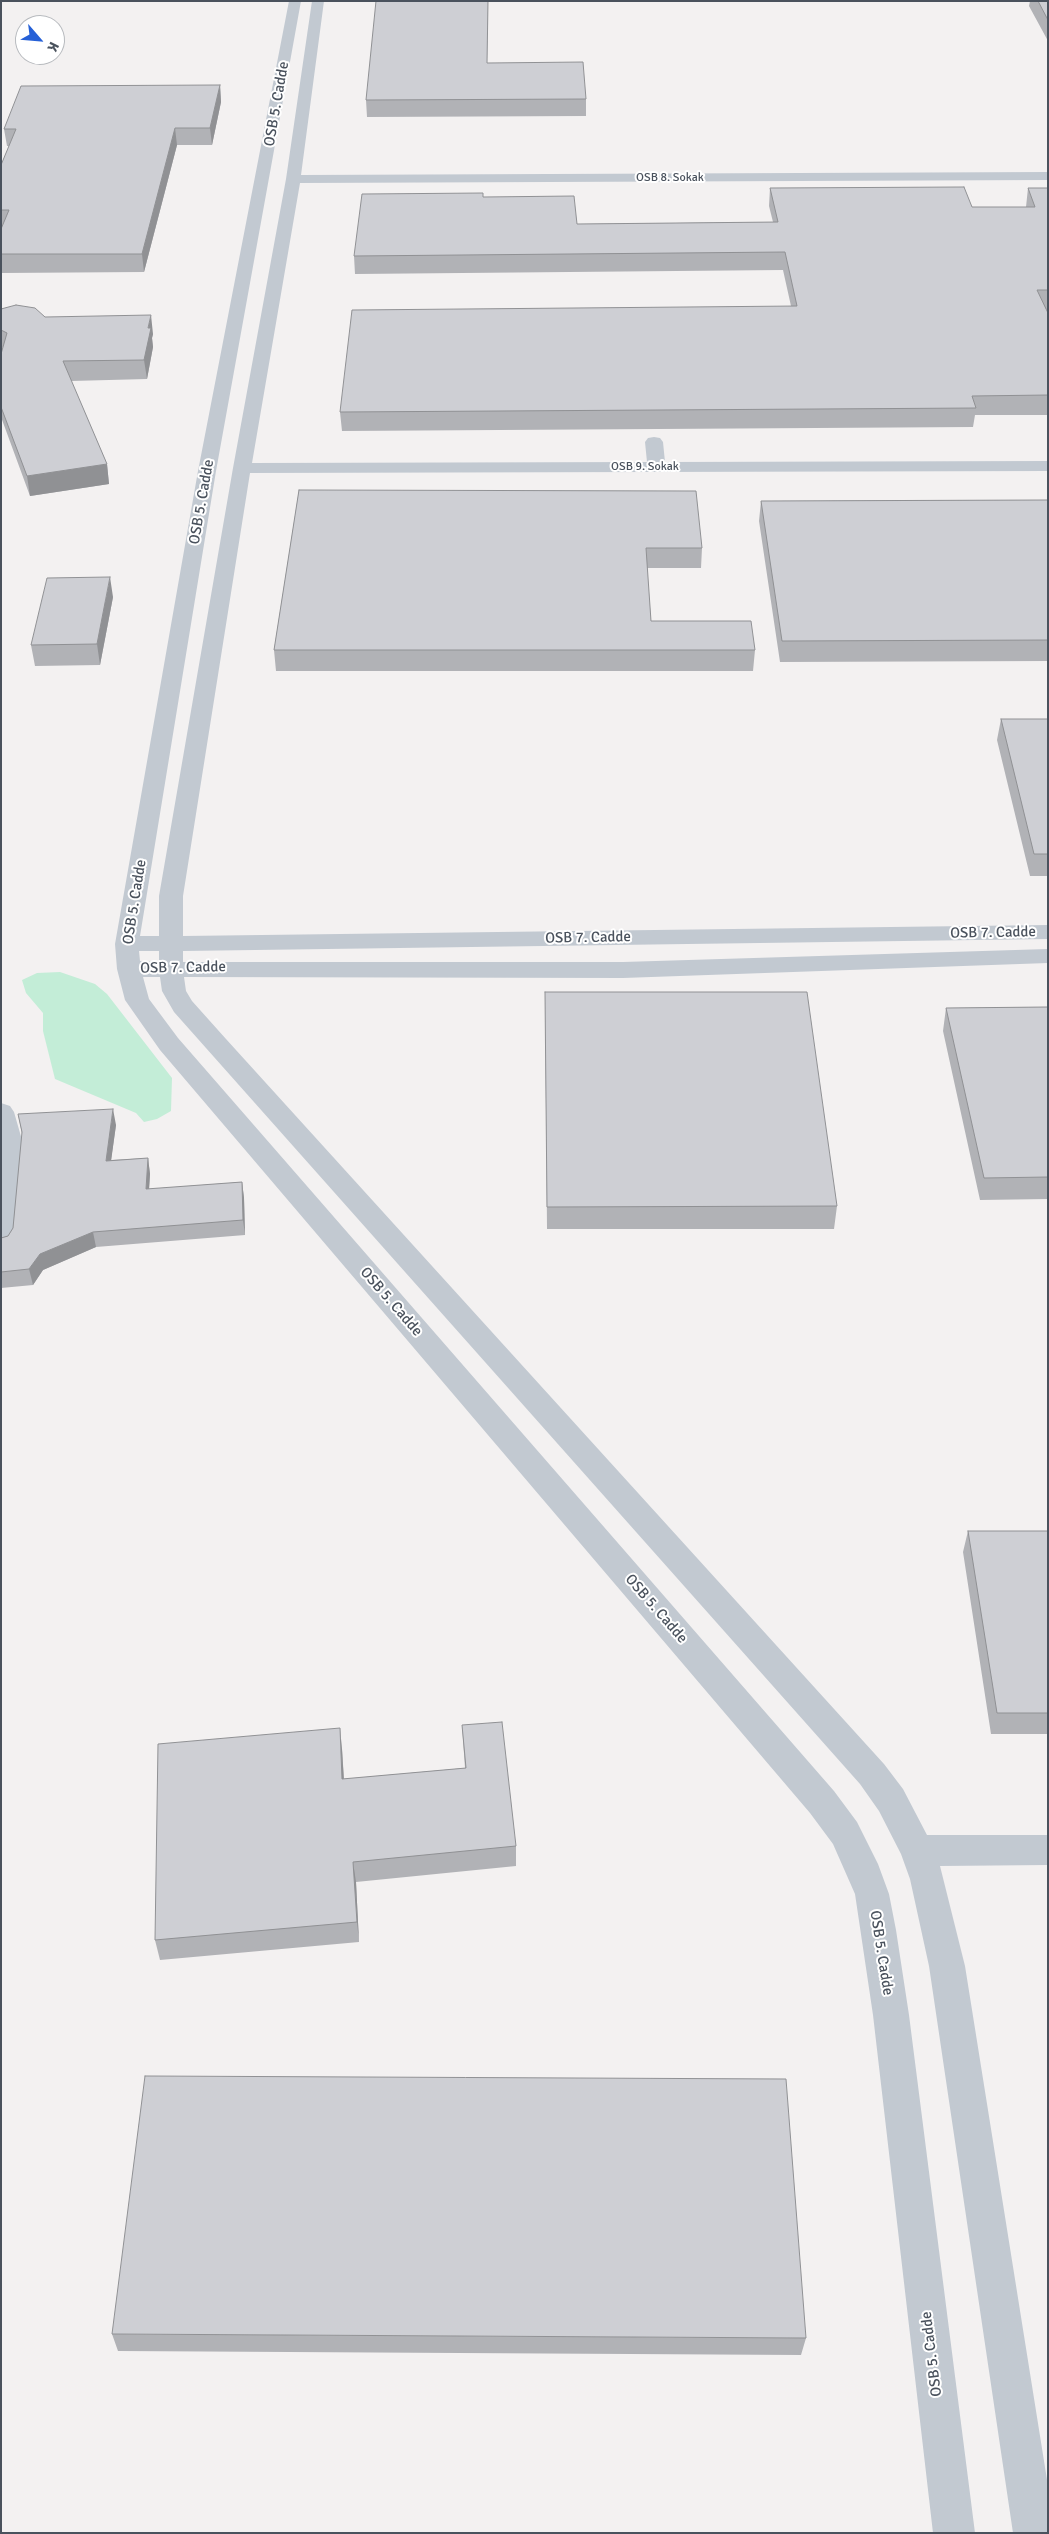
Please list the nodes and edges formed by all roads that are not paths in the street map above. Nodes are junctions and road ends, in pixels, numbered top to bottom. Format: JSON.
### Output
{"nodes":[{"id":1,"x":295,"y":1,"type":"edge"},
{"id":2,"x":318,"y":1,"type":"edge"},
{"id":3,"x":1048,"y":176,"type":"edge"},
{"id":4,"x":293,"y":179,"type":"junction"},
{"id":5,"x":654,"y":442,"type":"dead end"},
{"id":6,"x":1048,"y":466,"type":"edge"},
{"id":7,"x":656,"y":467,"type":"junction"},
{"id":8,"x":242,"y":468,"type":"junction"},
{"id":9,"x":1048,"y":932,"type":"edge"},
{"id":10,"x":171,"y":955,"type":"junction"},
{"id":11,"x":128,"y":956,"type":"junction"},
{"id":12,"x":1048,"y":956,"type":"edge"},
{"id":13,"x":1,"y":1112,"type":"edge"},
{"id":14,"x":1,"y":1243,"type":"edge"},
{"id":15,"x":1048,"y":1850,"type":"edge"},
{"id":16,"x":917,"y":1851,"type":"junction"},
{"id":17,"x":954,"y":2533,"type":"edge"},
{"id":18,"x":1034,"y":2533,"type":"edge"}],
"edges":[{"from":1,"to":11,"type":"street","name":"OSB 5. Cadde"},
{"from":2,"to":4,"type":"street"},
{"from":3,"to":4,"type":"street","name":"OSB 8. Sokak"},
{"from":4,"to":8,"type":"street"},
{"from":5,"to":7,"type":"street"},
{"from":6,"to":7,"type":"street","name":"OSB 9. Sokak"},
{"from":7,"to":8,"type":"street","name":"OSB 9. Sokak"},
{"from":8,"to":10,"type":"street"},
{"from":9,"to":10,"type":"street","name":"OSB 7. Cadde"},
{"from":10,"to":11,"type":"street","name":"OSB 7. Cadde"},
{"from":10,"to":12,"type":"street","name":"OSB 7. Cadde"},
{"from":10,"to":16,"type":"street"},
{"from":11,"to":17,"type":"street","name":"OSB 5. Cadde"},
{"from":13,"to":14,"type":"street"},
{"from":15,"to":16,"type":"street"},
{"from":16,"to":18,"type":"street"}]}
